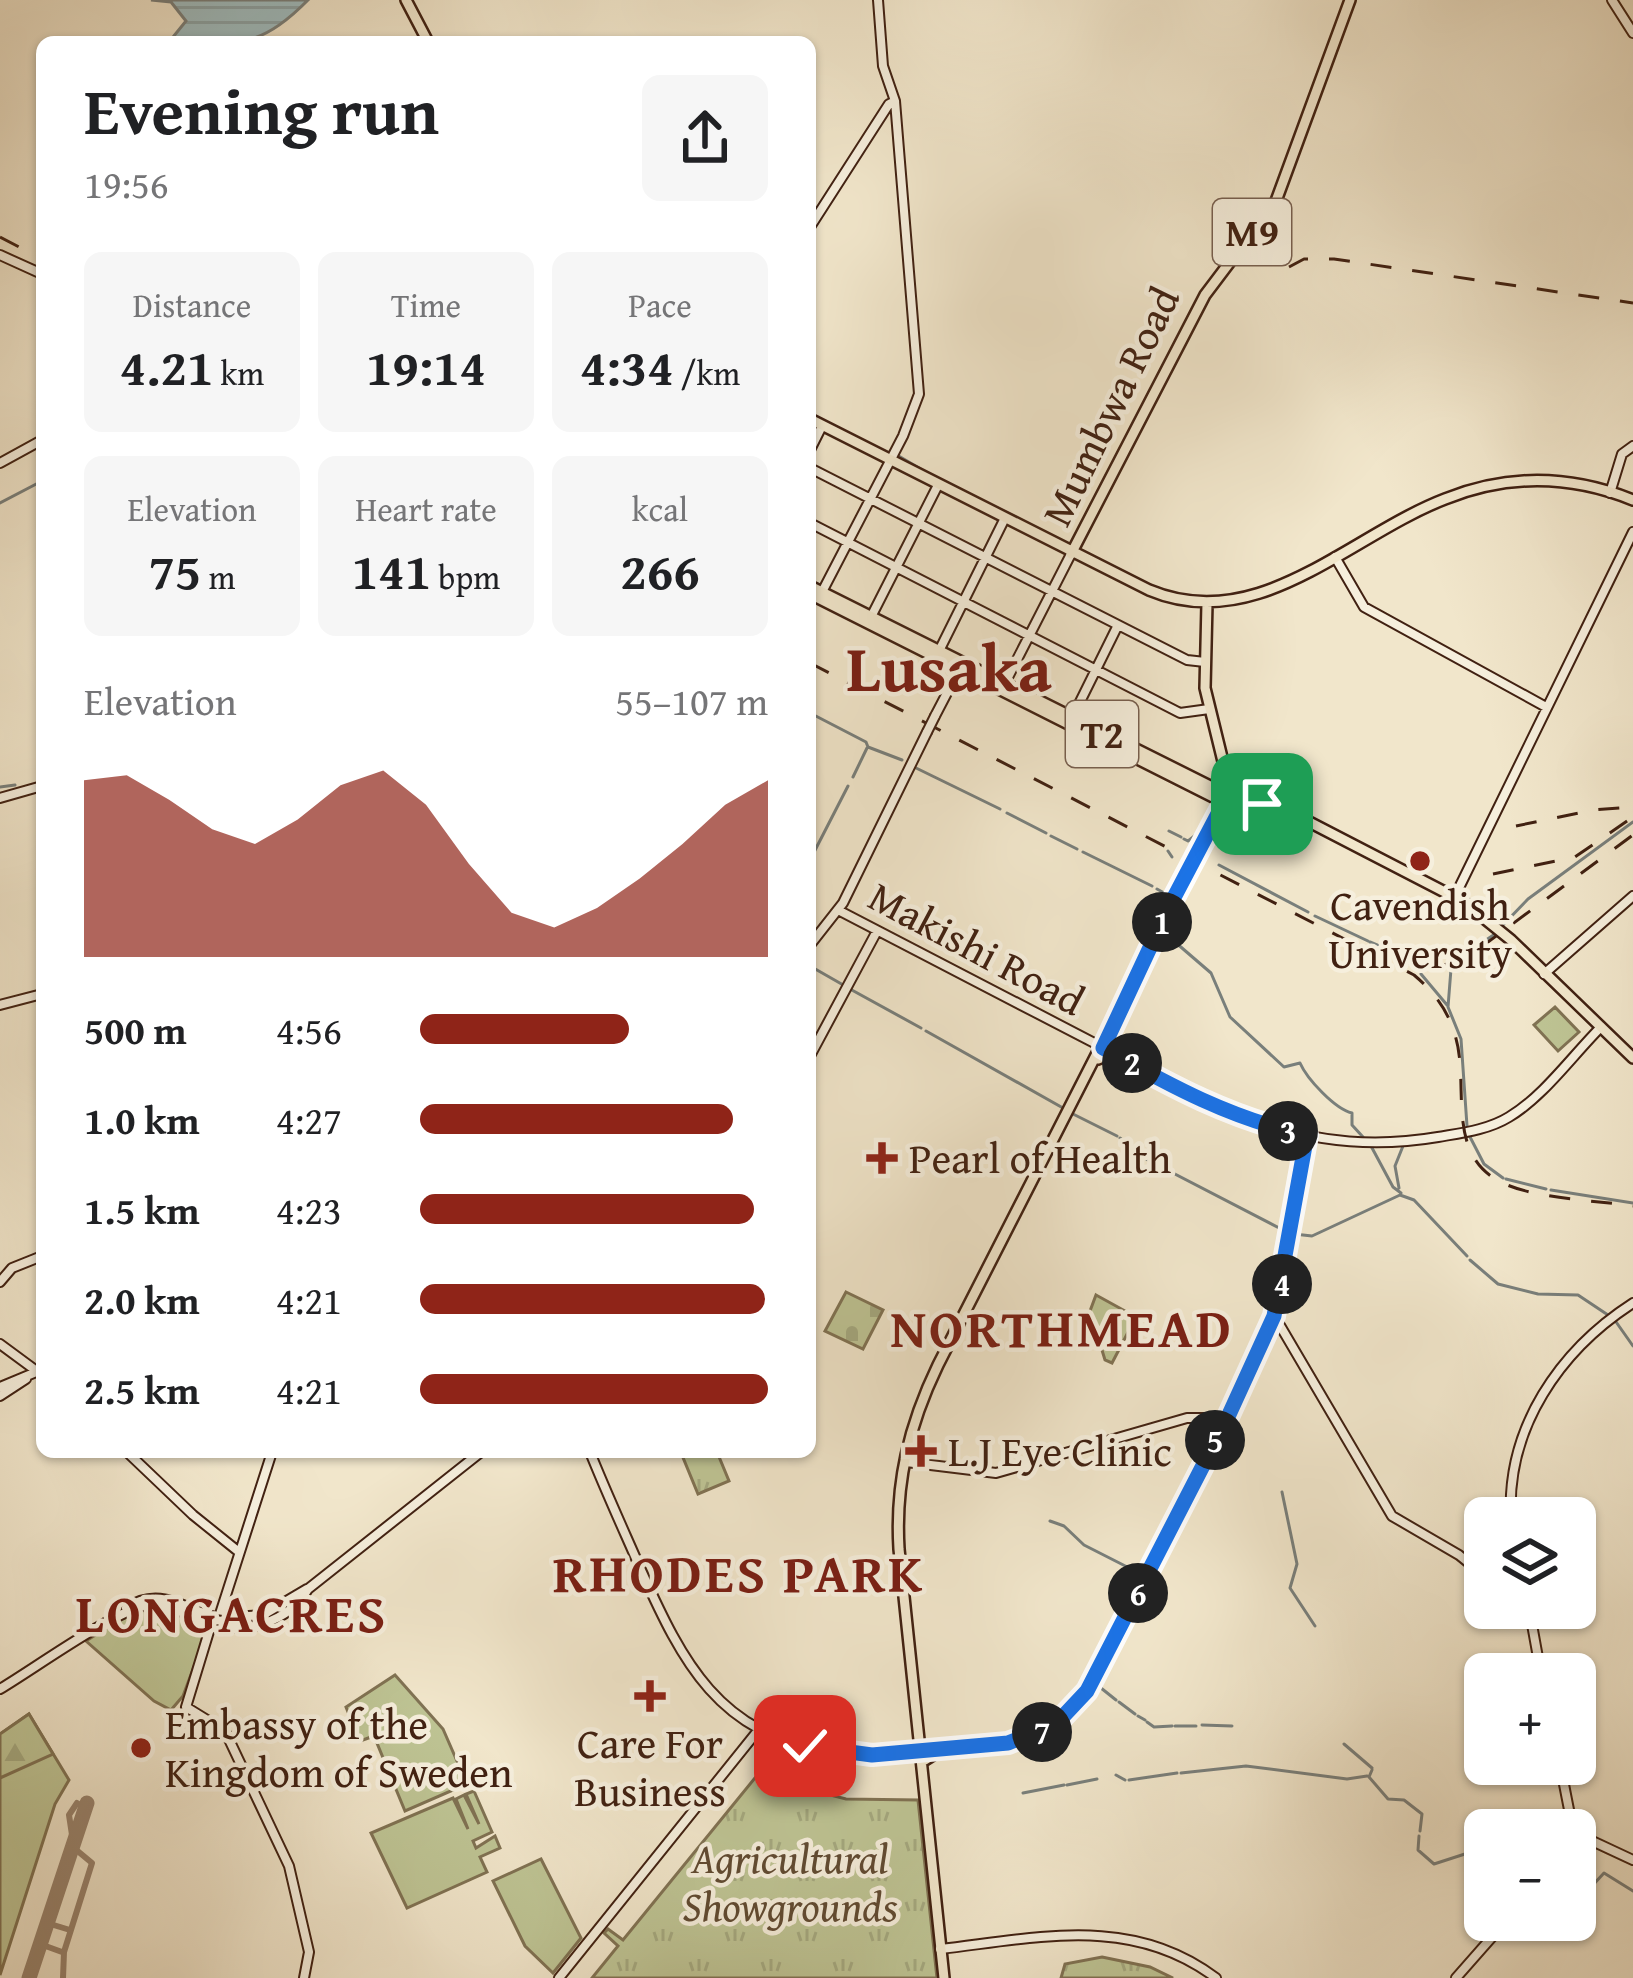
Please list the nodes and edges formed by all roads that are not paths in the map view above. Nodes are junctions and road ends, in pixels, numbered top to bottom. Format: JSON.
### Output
{"nodes":[{"id":1,"x":410,"y":0,"type":"edge"},
{"id":2,"x":878,"y":0,"type":"edge"},
{"id":3,"x":1349,"y":0,"type":"edge"},
{"id":4,"x":1612,"y":0,"type":"edge"},
{"id":5,"x":1633,"y":33,"type":"edge"},
{"id":6,"x":428,"y":36,"type":"edge"},
{"id":7,"x":895,"y":100,"type":"junction"},
{"id":8,"x":816,"y":218,"type":"edge"},
{"id":9,"x":0,"y":255,"type":"edge"},
{"id":10,"x":36,"y":271,"type":"edge"},
{"id":11,"x":816,"y":423,"type":"edge"},
{"id":12,"x":816,"y":424,"type":"edge"},
{"id":13,"x":821,"y":428,"type":"junction"},
{"id":14,"x":816,"y":438,"type":"edge"},
{"id":15,"x":36,"y":443,"type":"edge"},
{"id":16,"x":1633,"y":446,"type":"edge"},
{"id":17,"x":890,"y":460,"type":"junction"},
{"id":18,"x":0,"y":463,"type":"edge"},
{"id":19,"x":816,"y":473,"type":"edge"},
{"id":20,"x":937,"y":487,"type":"junction"},
{"id":21,"x":1610,"y":493,"type":"junction"},
{"id":22,"x":868,"y":500,"type":"junction"},
{"id":23,"x":1633,"y":502,"type":"edge"},
{"id":24,"x":1004,"y":520,"type":"junction"},
{"id":25,"x":917,"y":525,"type":"junction"},
{"id":26,"x":816,"y":527,"type":"edge"},
{"id":27,"x":1633,"y":532,"type":"edge"},
{"id":28,"x":847,"y":542,"type":"junction"},
{"id":29,"x":1072,"y":552,"type":"junction"},
{"id":30,"x":985,"y":558,"type":"junction"},
{"id":31,"x":1335,"y":558,"type":"junction"},
{"id":32,"x":896,"y":567,"type":"junction"},
{"id":33,"x":816,"y":588,"type":"edge"},
{"id":34,"x":816,"y":592,"type":"edge"},
{"id":35,"x":1052,"y":592,"type":"junction"},
{"id":36,"x":964,"y":602,"type":"junction"},
{"id":37,"x":1206,"y":604,"type":"junction"},
{"id":38,"x":846,"y":608,"type":"junction"},
{"id":39,"x":871,"y":617,"type":"junction"},
{"id":40,"x":1117,"y":626,"type":"junction"},
{"id":41,"x":1029,"y":635,"type":"junction"},
{"id":42,"x":905,"y":638,"type":"junction"},
{"id":43,"x":939,"y":651,"type":"junction"},
{"id":44,"x":1202,"y":662,"type":"junction"},
{"id":45,"x":958,"y":668,"type":"junction"},
{"id":46,"x":1095,"y":669,"type":"junction"},
{"id":47,"x":1004,"y":685,"type":"junction"},
{"id":48,"x":1034,"y":704,"type":"junction"},
{"id":49,"x":1546,"y":707,"type":"junction"},
{"id":50,"x":1208,"y":709,"type":"junction"},
{"id":51,"x":1072,"y":719,"type":"junction"},
{"id":52,"x":926,"y":731,"type":"junction"},
{"id":53,"x":1098,"y":736,"type":"junction"},
{"id":54,"x":36,"y":787,"type":"edge"},
{"id":55,"x":0,"y":796,"type":"edge"},
{"id":56,"x":1225,"y":796,"type":"junction"},
{"id":57,"x":1633,"y":896,"type":"edge"},
{"id":58,"x":1454,"y":898,"type":"junction"},
{"id":59,"x":842,"y":912,"type":"junction"},
{"id":60,"x":877,"y":931,"type":"junction"},
{"id":61,"x":816,"y":939,"type":"edge"},
{"id":62,"x":1544,"y":974,"type":"junction"},
{"id":63,"x":36,"y":998,"type":"edge"},
{"id":64,"x":0,"y":1007,"type":"edge"},
{"id":65,"x":1599,"y":1028,"type":"junction"},
{"id":66,"x":816,"y":1045,"type":"edge"},
{"id":67,"x":1097,"y":1050,"type":"junction"},
{"id":68,"x":1119,"y":1057,"type":"joint"},
{"id":69,"x":1633,"y":1061,"type":"edge"},
{"id":70,"x":1307,"y":1135,"type":"junction"},
{"id":71,"x":36,"y":1258,"type":"edge"},
{"id":72,"x":0,"y":1282,"type":"edge"},
{"id":73,"x":1633,"y":1303,"type":"edge"},
{"id":74,"x":1274,"y":1316,"type":"junction"},
{"id":75,"x":0,"y":1346,"type":"edge"},
{"id":76,"x":18,"y":1360,"type":"junction"},
{"id":77,"x":36,"y":1369,"type":"edge"},
{"id":78,"x":36,"y":1370,"type":"edge"},
{"id":79,"x":36,"y":1373,"type":"edge"},
{"id":80,"x":36,"y":1374,"type":"edge"},
{"id":81,"x":11,"y":1381,"type":"junction"},
{"id":82,"x":0,"y":1391,"type":"edge"},
{"id":83,"x":1224,"y":1424,"type":"junction"},
{"id":84,"x":134,"y":1458,"type":"edge"},
{"id":85,"x":269,"y":1458,"type":"edge"},
{"id":86,"x":473,"y":1458,"type":"edge"},
{"id":87,"x":591,"y":1458,"type":"edge"},
{"id":88,"x":906,"y":1462,"type":"junction"},
{"id":89,"x":1513,"y":1497,"type":"edge"},
{"id":90,"x":238,"y":1551,"type":"junction"},
{"id":91,"x":1464,"y":1559,"type":"edge"},
{"id":92,"x":215,"y":1621,"type":"junction"},
{"id":93,"x":0,"y":1688,"type":"edge"},
{"id":94,"x":757,"y":1731,"type":"junction"},
{"id":95,"x":943,"y":1750,"type":"joint"},
{"id":96,"x":920,"y":1754,"type":"junction"},
{"id":97,"x":1596,"y":1842,"type":"edge"},
{"id":98,"x":1633,"y":1860,"type":"edge"},
{"id":99,"x":1487,"y":1941,"type":"edge"},
{"id":100,"x":942,"y":1949,"type":"junction"},
{"id":101,"x":304,"y":1972,"type":"edge"},
{"id":102,"x":559,"y":1978,"type":"edge"},
{"id":103,"x":946,"y":1978,"type":"edge"},
{"id":104,"x":1216,"y":1978,"type":"edge"},
{"id":105,"x":1454,"y":1978,"type":"edge"}],
"edges":[{"from":1,"to":6,"type":"main road"},
{"from":2,"to":7,"type":"main road"},
{"from":3,"to":29,"type":"main road","name":"Mumbwa Road","number":"M9"},
{"from":4,"to":5,"type":"main road"},
{"from":7,"to":8,"type":"main road"},
{"from":7,"to":17,"type":"main road"},
{"from":9,"to":10,"type":"main road"},
{"from":11,"to":17,"type":"main road"},
{"from":12,"to":13,"type":"main road"},
{"from":13,"to":14,"type":"main road"},
{"from":13,"to":17,"type":"main road"},
{"from":15,"to":18,"type":"main road"},
{"from":16,"to":21,"type":"main road"},
{"from":17,"to":20,"type":"main road"},
{"from":17,"to":22,"type":"main road"},
{"from":17,"to":29,"type":"main road"},
{"from":19,"to":22,"type":"main road"},
{"from":20,"to":24,"type":"main road"},
{"from":20,"to":25,"type":"main road"},
{"from":21,"to":23,"type":"main road"},
{"from":21,"to":31,"type":"main road"},
{"from":22,"to":25,"type":"main road"},
{"from":22,"to":28,"type":"main road"},
{"from":24,"to":29,"type":"main road"},
{"from":24,"to":30,"type":"main road"},
{"from":25,"to":30,"type":"main road"},
{"from":25,"to":32,"type":"main road"},
{"from":26,"to":28,"type":"main road"},
{"from":27,"to":49,"type":"main road"},
{"from":28,"to":32,"type":"main road"},
{"from":28,"to":33,"type":"main road"},
{"from":29,"to":35,"type":"main road"},
{"from":29,"to":37,"type":"main road"},
{"from":30,"to":35,"type":"main road"},
{"from":30,"to":36,"type":"main road"},
{"from":31,"to":37,"type":"main road"},
{"from":31,"to":49,"type":"main road"},
{"from":32,"to":36,"type":"main road"},
{"from":32,"to":39,"type":"main road"},
{"from":34,"to":38,"type":"main road","number":"T2"},
{"from":35,"to":40,"type":"main road"},
{"from":35,"to":41,"type":"main road"},
{"from":36,"to":41,"type":"main road"},
{"from":36,"to":43,"type":"main road"},
{"from":37,"to":44,"type":"main road"},
{"from":38,"to":39,"type":"main road","number":"T2"},
{"from":38,"to":42,"type":"main road","number":"T2"},
{"from":39,"to":42,"type":"main road","number":"T2"},
{"from":40,"to":44,"type":"main road"},
{"from":40,"to":46,"type":"main road"},
{"from":41,"to":46,"type":"main road"},
{"from":41,"to":47,"type":"main road"},
{"from":42,"to":43,"type":"main road","number":"T2"},
{"from":42,"to":45,"type":"main road","number":"T2"},
{"from":43,"to":45,"type":"main road","number":"T2"},
{"from":44,"to":50,"type":"main road"},
{"from":45,"to":47,"type":"main road","number":"T2"},
{"from":45,"to":48,"type":"main road","number":"T2"},
{"from":45,"to":52,"type":"main road","bridge":true},
{"from":46,"to":50,"type":"main road"},
{"from":46,"to":51,"type":"main road"},
{"from":47,"to":48,"type":"main road","number":"T2"},
{"from":48,"to":51,"type":"main road","number":"T2"},
{"from":48,"to":53,"type":"main road","number":"T2"},
{"from":49,"to":58,"type":"main road"},
{"from":50,"to":56,"type":"main road"},
{"from":51,"to":53,"type":"main road","number":"T2"},
{"from":52,"to":59,"type":"main road"},
{"from":52,"to":59,"type":"main road"},
{"from":53,"to":56,"type":"main road","number":"T2"},
{"from":54,"to":55,"type":"main road"},
{"from":56,"to":58,"type":"main road","number":"T2"},
{"from":56,"to":67,"type":"main road","bridge":true},
{"from":57,"to":62,"type":"main road"},
{"from":58,"to":62,"type":"main road","number":"T2"},
{"from":59,"to":60,"type":"main road","name":"Makishi Road"},
{"from":59,"to":61,"type":"main road"},
{"from":60,"to":66,"type":"main road"},
{"from":60,"to":67,"type":"main road","name":"Makishi Road"},
{"from":62,"to":65,"type":"main road","number":"T2"},
{"from":63,"to":64,"type":"main road"},
{"from":65,"to":69,"type":"main road","number":"T2"},
{"from":65,"to":70,"type":"main road","name":"Makishi Road"},
{"from":67,"to":68,"type":"main road"},
{"from":67,"to":88,"type":"main road"},
{"from":67,"to":96,"type":"main road"},
{"from":68,"to":70,"type":"main road","name":"Makishi Road"},
{"from":70,"to":74,"type":"main road"},
{"from":71,"to":72,"type":"main road"},
{"from":73,"to":89,"type":"main road"},
{"from":74,"to":83,"type":"main road"},
{"from":74,"to":91,"type":"main road"},
{"from":75,"to":76,"type":"main road"},
{"from":75,"to":77,"type":"main road"},
{"from":76,"to":78,"type":"main road"},
{"from":76,"to":81,"type":"main road"},
{"from":79,"to":81,"type":"main road"},
{"from":80,"to":82,"type":"main road"},
{"from":81,"to":82,"type":"main road"},
{"from":83,"to":88,"type":"main road"},
{"from":83,"to":95,"type":"main road"},
{"from":84,"to":90,"type":"main road"},
{"from":85,"to":90,"type":"main road"},
{"from":86,"to":92,"type":"main road"},
{"from":87,"to":94,"type":"main road"},
{"from":88,"to":96,"type":"main road"},
{"from":90,"to":92,"type":"main road"},
{"from":92,"to":93,"type":"main road"},
{"from":92,"to":101,"type":"main road"},
{"from":94,"to":96,"type":"main road"},
{"from":94,"to":102,"type":"main road"},
{"from":95,"to":96,"type":"main road"},
{"from":96,"to":100,"type":"main road"},
{"from":97,"to":98,"type":"main road"},
{"from":99,"to":105,"type":"main road"},
{"from":100,"to":103,"type":"main road"},
{"from":100,"to":104,"type":"main road"}]}
